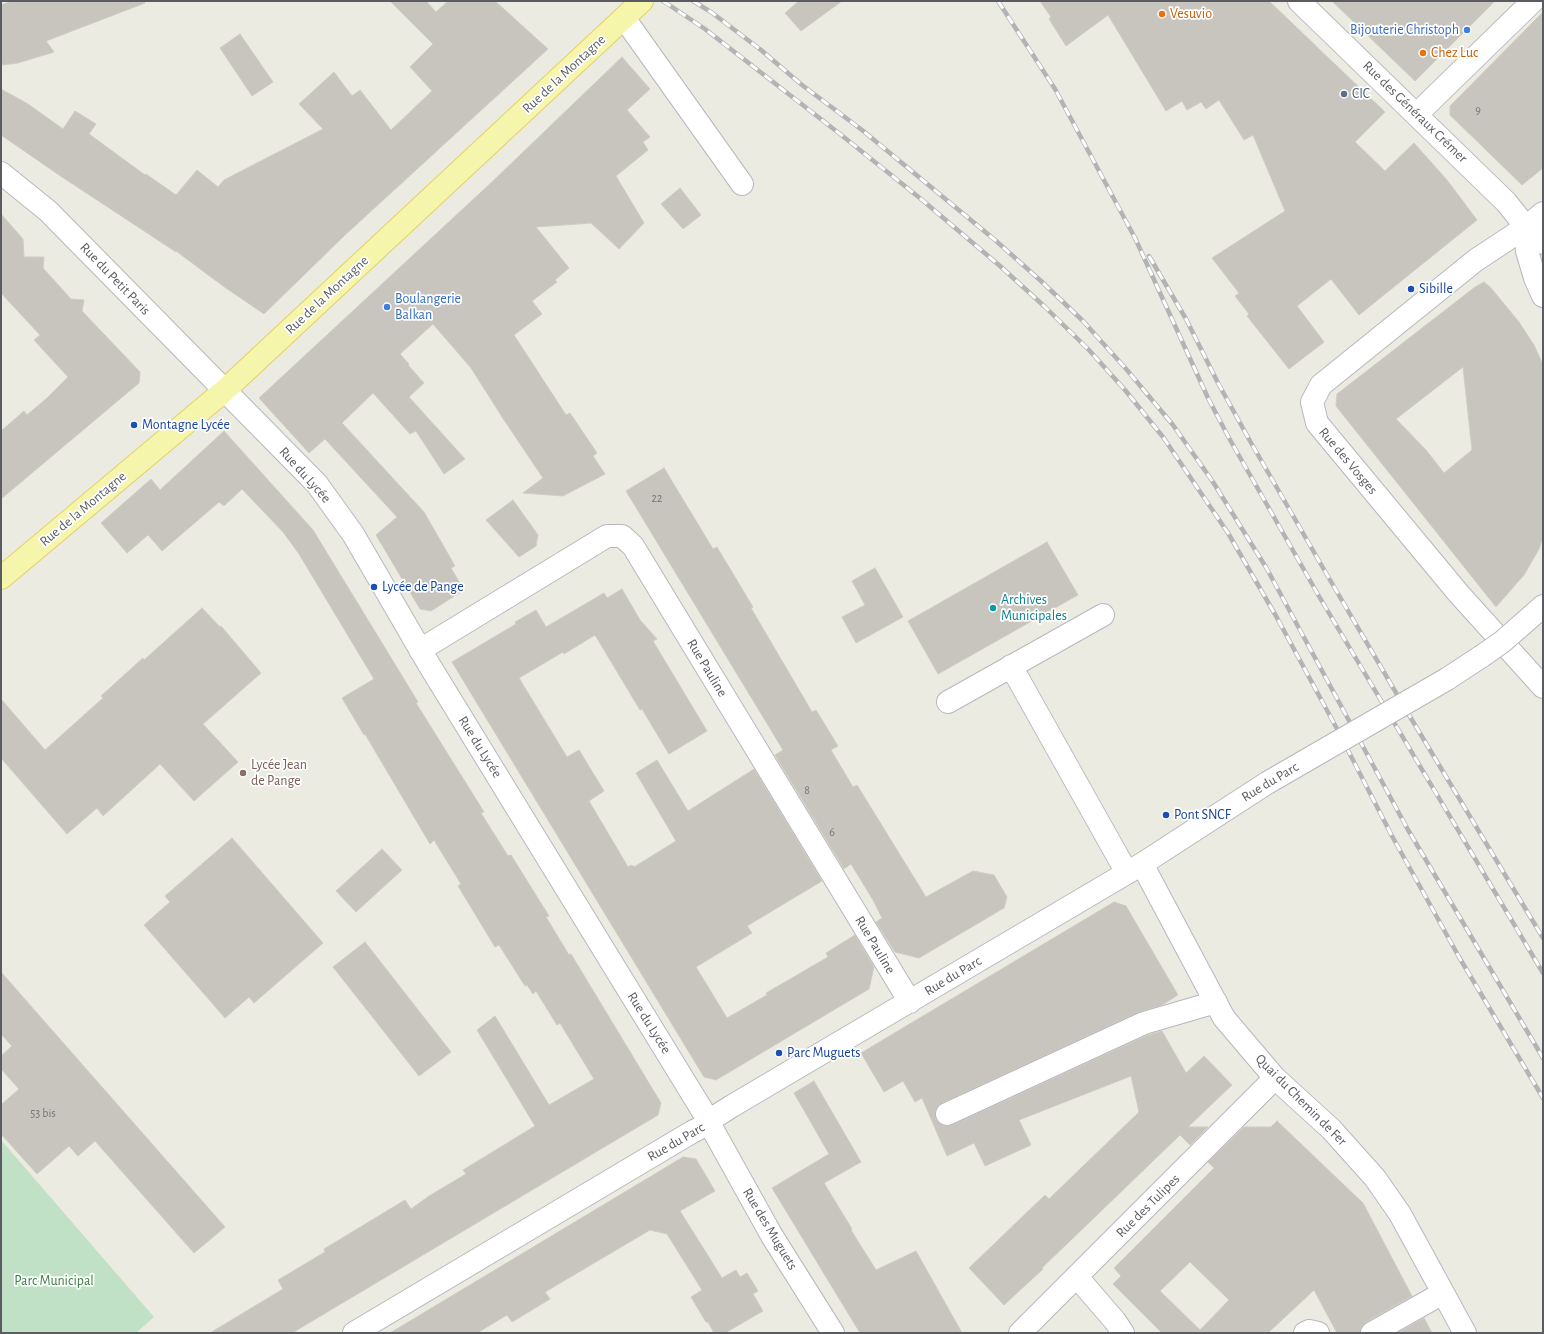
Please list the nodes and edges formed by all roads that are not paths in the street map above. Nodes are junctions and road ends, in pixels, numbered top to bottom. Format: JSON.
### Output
{"nodes":[{"id":1,"x":642,"y":1,"type":"edge"},
{"id":2,"x":1299,"y":1,"type":"edge"},
{"id":3,"x":1533,"y":1,"type":"edge"},
{"id":4,"x":624,"y":18,"type":"junction"},
{"id":5,"x":1417,"y":114,"type":"junction"},
{"id":6,"x":4,"y":180,"type":"edge"},
{"id":7,"x":742,"y":184,"type":"dead end"},
{"id":8,"x":1543,"y":213,"type":"edge"},
{"id":9,"x":1526,"y":227,"type":"junction"},
{"id":10,"x":1543,"y":243,"type":"edge"},
{"id":11,"x":1543,"y":296,"type":"edge"},
{"id":12,"x":224,"y":391,"type":"junction"},
{"id":13,"x":1,"y":578,"type":"edge"},
{"id":14,"x":1543,"y":606,"type":"edge"},
{"id":15,"x":1102,"y":615,"type":"dead end"},
{"id":16,"x":420,"y":650,"type":"junction"},
{"id":17,"x":1011,"y":666,"type":"junction"},
{"id":18,"x":1543,"y":687,"type":"edge"},
{"id":19,"x":948,"y":702,"type":"dead end"},
{"id":20,"x":1135,"y":868,"type":"junction"},
{"id":21,"x":910,"y":1002,"type":"junction"},
{"id":22,"x":1216,"y":1002,"type":"junction"},
{"id":23,"x":1275,"y":1078,"type":"junction"},
{"id":24,"x":946,"y":1114,"type":"dead end"},
{"id":25,"x":710,"y":1123,"type":"junction"},
{"id":26,"x":1077,"y":1277,"type":"junction"},
{"id":27,"x":1444,"y":1293,"type":"junction"},
{"id":28,"x":354,"y":1333,"type":"edge"},
{"id":29,"x":833,"y":1333,"type":"edge"},
{"id":30,"x":1020,"y":1333,"type":"edge"},
{"id":31,"x":1123,"y":1333,"type":"edge"},
{"id":32,"x":1305,"y":1333,"type":"edge"},
{"id":33,"x":1318,"y":1333,"type":"edge"},
{"id":34,"x":1372,"y":1333,"type":"edge"},
{"id":35,"x":1465,"y":1333,"type":"edge"}],
"edges":[{"from":1,"to":4,"type":"main road","name":"Rue de la Montagne"},
{"from":2,"to":5,"type":"street","name":"Rue des Généraux Crémer"},
{"from":3,"to":5,"type":"street"},
{"from":4,"to":7,"type":"street"},
{"from":4,"to":12,"type":"main road","name":"Rue de la Montagne"},
{"from":5,"to":9,"type":"street","name":"Rue des Généraux Crémer"},
{"from":6,"to":12,"type":"street","name":"Rue du Petit Paris"},
{"from":8,"to":9,"type":"street","name":"Rue des Vosges"},
{"from":9,"to":10,"type":"street","name":"Rue des Généraux Crémer"},
{"from":9,"to":11,"type":"street"},
{"from":9,"to":18,"type":"street","name":"Rue des Vosges"},
{"from":12,"to":13,"type":"main road","name":"Rue de la Montagne"},
{"from":12,"to":16,"type":"street","name":"Rue du Lycée"},
{"from":14,"to":20,"type":"street","name":"Rue du Parc","bridge":true},
{"from":15,"to":17,"type":"street"},
{"from":16,"to":21,"type":"street","name":"Rue Pauline"},
{"from":16,"to":25,"type":"street","name":"Rue du Lycée"},
{"from":17,"to":19,"type":"street"},
{"from":17,"to":20,"type":"street","name":"Quai du Chemin de Fer"},
{"from":20,"to":21,"type":"street","name":"Rue du Parc"},
{"from":20,"to":22,"type":"street","name":"Quai du Chemin de Fer"},
{"from":21,"to":25,"type":"street","name":"Rue du Parc"},
{"from":22,"to":23,"type":"street","name":"Quai du Chemin de Fer"},
{"from":22,"to":24,"type":"street"},
{"from":23,"to":26,"type":"street","name":"Rue des Tulipes"},
{"from":23,"to":27,"type":"street","name":"Quai du Chemin de Fer"},
{"from":25,"to":28,"type":"street","name":"Rue du Parc"},
{"from":25,"to":29,"type":"street","name":"Rue des Muguets"},
{"from":26,"to":30,"type":"street","name":"Rue des Tulipes"},
{"from":26,"to":31,"type":"street"},
{"from":27,"to":34,"type":"street"},
{"from":27,"to":35,"type":"street","name":"Quai du Chemin de Fer"},
{"from":32,"to":33,"type":"street"}]}
